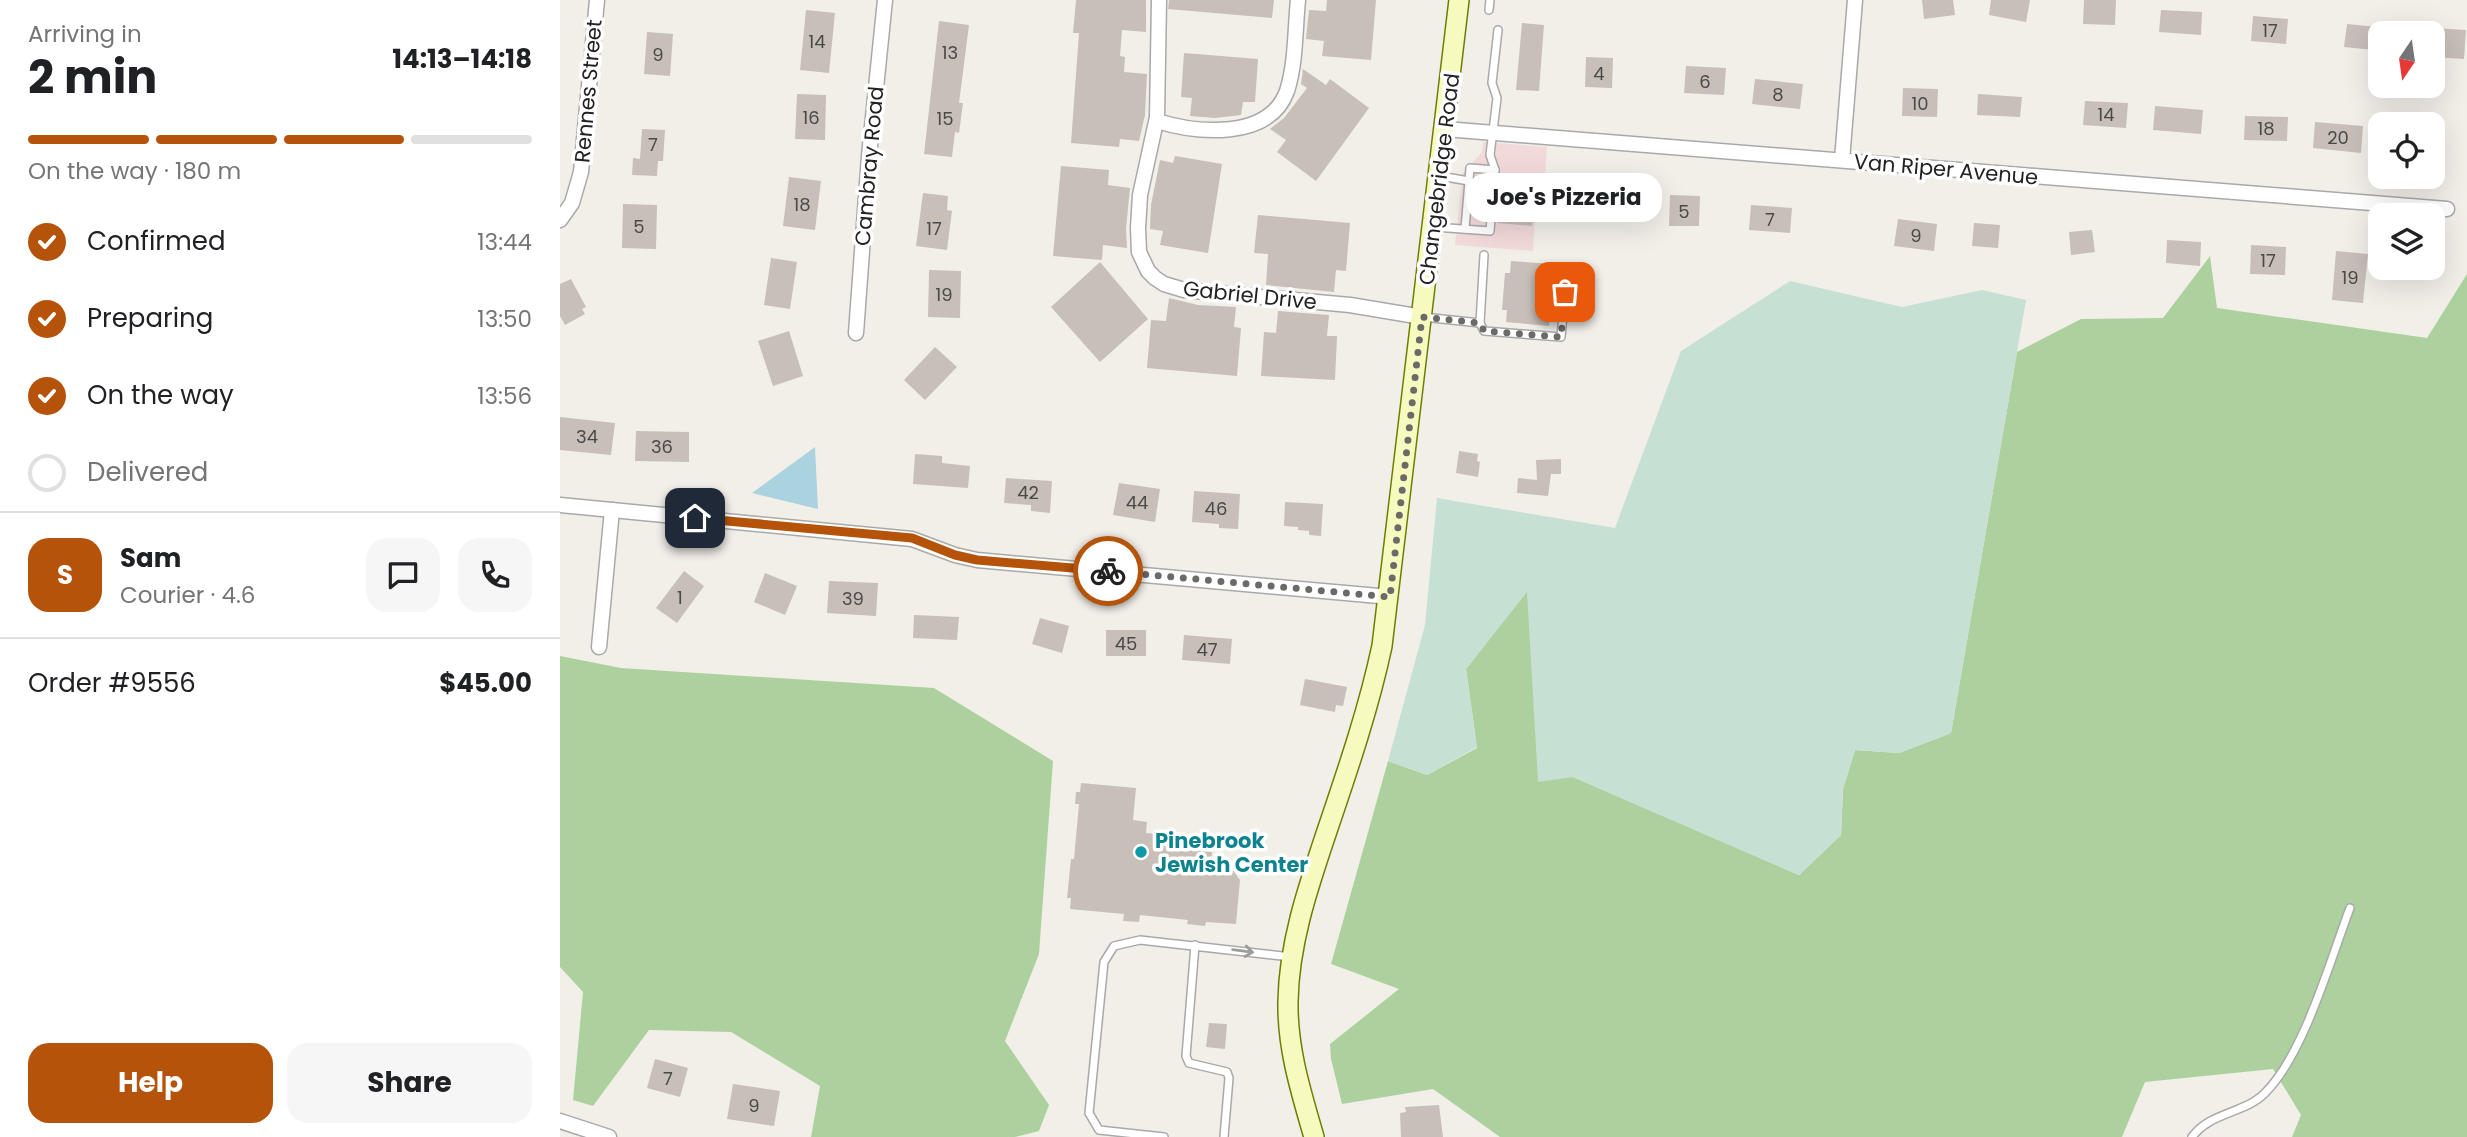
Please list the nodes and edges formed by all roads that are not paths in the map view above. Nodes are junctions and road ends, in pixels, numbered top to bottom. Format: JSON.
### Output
{"nodes":[{"id":1,"x":597,"y":0,"type":"edge"},
{"id":2,"x":885,"y":0,"type":"edge"},
{"id":3,"x":1159,"y":0,"type":"edge"},
{"id":4,"x":1298,"y":0,"type":"edge"},
{"id":5,"x":1459,"y":0,"type":"edge"},
{"id":6,"x":1490,"y":0,"type":"edge"},
{"id":7,"x":1855,"y":0,"type":"edge"},
{"id":8,"x":1489,"y":10,"type":"dead end"},
{"id":9,"x":1498,"y":30,"type":"dead end"},
{"id":10,"x":1157,"y":121,"type":"junction"},
{"id":11,"x":1445,"y":129,"type":"junction"},
{"id":12,"x":1492,"y":134,"type":"junction"},
{"id":13,"x":1842,"y":160,"type":"junction"},
{"id":14,"x":1495,"y":170,"type":"junction"},
{"id":15,"x":1440,"y":176,"type":"junction"},
{"id":16,"x":1469,"y":181,"type":"junction"},
{"id":17,"x":2447,"y":209,"type":"dead end"},
{"id":18,"x":560,"y":220,"type":"edge"},
{"id":19,"x":1433,"y":227,"type":"junction"},
{"id":20,"x":1465,"y":229,"type":"junction"},
{"id":21,"x":1485,"y":255,"type":"dead end"},
{"id":22,"x":1567,"y":270,"type":"dead end"},
{"id":23,"x":1422,"y":317,"type":"junction"},
{"id":24,"x":1480,"y":323,"type":"junction"},
{"id":25,"x":856,"y":333,"type":"dead end"},
{"id":26,"x":560,"y":505,"type":"edge"},
{"id":27,"x":612,"y":510,"type":"junction"},
{"id":28,"x":1390,"y":597,"type":"junction"},
{"id":29,"x":599,"y":647,"type":"dead end"},
{"id":30,"x":2350,"y":908,"type":"dead end"},
{"id":31,"x":1195,"y":945,"type":"junction"},
{"id":32,"x":1292,"y":957,"type":"junction"},
{"id":33,"x":560,"y":1121,"type":"edge"},
{"id":34,"x":609,"y":1137,"type":"edge"},
{"id":35,"x":1164,"y":1137,"type":"edge"},
{"id":36,"x":1224,"y":1137,"type":"edge"},
{"id":37,"x":1314,"y":1137,"type":"edge"},
{"id":38,"x":2192,"y":1137,"type":"edge"}],
"edges":[{"from":1,"to":18,"type":"street","name":"Rennes Street"},
{"from":2,"to":25,"type":"street","name":"Cambray Road"},
{"from":3,"to":10,"type":"street","name":"Gabriel Drive"},
{"from":4,"to":10,"type":"street"},
{"from":5,"to":11,"type":"main road","name":"Changebridge Road"},
{"from":6,"to":8,"type":"lane"},
{"from":7,"to":13,"type":"street"},
{"from":9,"to":12,"type":"lane"},
{"from":10,"to":23,"type":"street","name":"Gabriel Drive"},
{"from":11,"to":12,"type":"street","name":"Van Riper Avenue"},
{"from":11,"to":15,"type":"main road","name":"Changebridge Road"},
{"from":12,"to":13,"type":"street","name":"Van Riper Avenue"},
{"from":12,"to":14,"type":"lane"},
{"from":13,"to":17,"type":"street","name":"Van Riper Avenue"},
{"from":14,"to":16,"type":"lane"},
{"from":14,"to":20,"type":"lane"},
{"from":15,"to":16,"type":"lane"},
{"from":15,"to":19,"type":"main road","name":"Changebridge Road"},
{"from":16,"to":20,"type":"lane"},
{"from":19,"to":20,"type":"lane"},
{"from":19,"to":23,"type":"main road","name":"Changebridge Road"},
{"from":21,"to":24,"type":"lane"},
{"from":22,"to":24,"type":"lane"},
{"from":23,"to":24,"type":"lane"},
{"from":23,"to":28,"type":"main road","name":"Changebridge Road"},
{"from":26,"to":27,"type":"street"},
{"from":27,"to":28,"type":"street"},
{"from":27,"to":29,"type":"street"},
{"from":28,"to":32,"type":"main road","name":"Changebridge Road"},
{"from":30,"to":38,"type":"lane"},
{"from":31,"to":32,"type":"lane","one_way":true},
{"from":31,"to":35,"type":"lane"},
{"from":31,"to":36,"type":"lane"},
{"from":32,"to":37,"type":"main road","name":"Changebridge Road"},
{"from":33,"to":34,"type":"street"}]}
